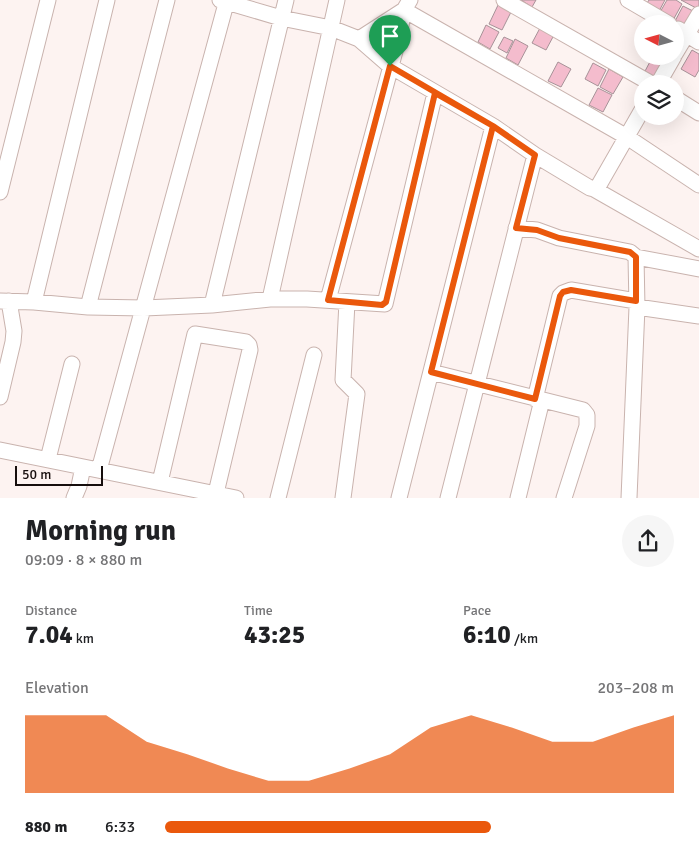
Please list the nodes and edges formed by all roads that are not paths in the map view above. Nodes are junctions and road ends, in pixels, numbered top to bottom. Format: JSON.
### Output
{"nodes":[{"id":1,"x":48,"y":0,"type":"edge"},
{"id":2,"x":107,"y":0,"type":"edge"},
{"id":3,"x":167,"y":0,"type":"edge"},
{"id":4,"x":286,"y":0,"type":"edge"},
{"id":5,"x":337,"y":0,"type":"edge"},
{"id":6,"x":504,"y":0,"type":"edge"},
{"id":7,"x":628,"y":0,"type":"edge"},
{"id":8,"x":225,"y":1,"type":"edge"},
{"id":9,"x":407,"y":5,"type":"edge"},
{"id":10,"x":699,"y":14,"type":"edge"},
{"id":11,"x":654,"y":15,"type":"edge"},
{"id":12,"x":281,"y":18,"type":"junction"},
{"id":13,"x":330,"y":28,"type":"junction"},
{"id":14,"x":687,"y":34,"type":"edge"},
{"id":15,"x":359,"y":39,"type":"junction"},
{"id":16,"x":390,"y":66,"type":"junction"},
{"id":17,"x":636,"y":75,"type":"edge"},
{"id":18,"x":435,"y":93,"type":"junction"},
{"id":19,"x":684,"y":104,"type":"edge"},
{"id":20,"x":699,"y":113,"type":"edge"},
{"id":21,"x":634,"y":124,"type":"edge"},
{"id":22,"x":493,"y":126,"type":"junction"},
{"id":23,"x":627,"y":137,"type":"junction"},
{"id":24,"x":535,"y":155,"type":"junction"},
{"id":25,"x":699,"y":185,"type":"edge"},
{"id":26,"x":594,"y":189,"type":"junction"},
{"id":27,"x":0,"y":192,"type":"edge"},
{"id":28,"x":516,"y":228,"type":"junction"},
{"id":29,"x":699,"y":249,"type":"edge"},
{"id":30,"x":636,"y":257,"type":"junction"},
{"id":31,"x":699,"y":268,"type":"edge"},
{"id":32,"x":270,"y":299,"type":"junction"},
{"id":33,"x":328,"y":300,"type":"junction"},
{"id":34,"x":5,"y":301,"type":"edge"},
{"id":35,"x":34,"y":302,"type":"junction"},
{"id":36,"x":347,"y":302,"type":"junction"},
{"id":37,"x":636,"y":304,"type":"junction"},
{"id":38,"x":212,"y":305,"type":"junction"},
{"id":39,"x":88,"y":307,"type":"junction"},
{"id":40,"x":144,"y":308,"type":"junction"},
{"id":41,"x":699,"y":316,"type":"edge"},
{"id":42,"x":314,"y":355,"type":"dead end"},
{"id":43,"x":72,"y":364,"type":"dead end"},
{"id":44,"x":431,"y":372,"type":"junction"},
{"id":45,"x":477,"y":383,"type":"junction"},
{"id":46,"x":0,"y":397,"type":"edge"},
{"id":47,"x":539,"y":400,"type":"junction"},
{"id":48,"x":0,"y":450,"type":"edge"},
{"id":49,"x":48,"y":459,"type":"junction"},
{"id":50,"x":83,"y":467,"type":"junction"},
{"id":51,"x":99,"y":470,"type":"junction"},
{"id":52,"x":160,"y":482,"type":"junction"},
{"id":53,"x":216,"y":493,"type":"junction"},
{"id":54,"x":74,"y":498,"type":"edge"},
{"id":55,"x":236,"y":498,"type":"edge"},
{"id":56,"x":278,"y":498,"type":"edge"},
{"id":57,"x":343,"y":498,"type":"edge"},
{"id":58,"x":399,"y":498,"type":"edge"},
{"id":59,"x":448,"y":498,"type":"edge"},
{"id":60,"x":518,"y":498,"type":"edge"},
{"id":61,"x":564,"y":498,"type":"edge"},
{"id":62,"x":629,"y":498,"type":"edge"}],
"edges":[{"from":1,"to":27,"type":"street"},
{"from":2,"to":35,"type":"street"},
{"from":3,"to":39,"type":"street"},
{"from":4,"to":12,"type":"street"},
{"from":5,"to":13,"type":"street"},
{"from":6,"to":17,"type":"street"},
{"from":7,"to":11,"type":"street"},
{"from":8,"to":12,"type":"street"},
{"from":8,"to":40,"type":"street"},
{"from":9,"to":15,"type":"street"},
{"from":9,"to":16,"type":"street"},
{"from":9,"to":23,"type":"street"},
{"from":10,"to":14,"type":"street"},
{"from":12,"to":13,"type":"street"},
{"from":12,"to":38,"type":"street"},
{"from":13,"to":15,"type":"street"},
{"from":13,"to":32,"type":"street"},
{"from":15,"to":16,"type":"street"},
{"from":16,"to":18,"type":"street"},
{"from":16,"to":33,"type":"street"},
{"from":18,"to":22,"type":"street"},
{"from":18,"to":36,"type":"street"},
{"from":19,"to":20,"type":"street"},
{"from":21,"to":23,"type":"street"},
{"from":22,"to":24,"type":"street"},
{"from":22,"to":44,"type":"street"},
{"from":23,"to":25,"type":"street"},
{"from":23,"to":26,"type":"street"},
{"from":24,"to":26,"type":"street"},
{"from":24,"to":28,"type":"street"},
{"from":26,"to":29,"type":"street"},
{"from":28,"to":30,"type":"street"},
{"from":28,"to":45,"type":"street"},
{"from":30,"to":31,"type":"street"},
{"from":30,"to":37,"type":"street"},
{"from":32,"to":33,"type":"street"},
{"from":32,"to":38,"type":"street"},
{"from":33,"to":36,"type":"street"},
{"from":34,"to":35,"type":"street"},
{"from":34,"to":46,"type":"street"},
{"from":35,"to":39,"type":"street"},
{"from":36,"to":57,"type":"street"},
{"from":37,"to":41,"type":"street"},
{"from":37,"to":47,"type":"street"},
{"from":37,"to":62,"type":"street"},
{"from":38,"to":40,"type":"street"},
{"from":39,"to":40,"type":"street"},
{"from":40,"to":51,"type":"street"},
{"from":42,"to":56,"type":"street"},
{"from":43,"to":49,"type":"street"},
{"from":44,"to":45,"type":"street"},
{"from":44,"to":58,"type":"street"},
{"from":45,"to":47,"type":"street"},
{"from":45,"to":59,"type":"street"},
{"from":47,"to":60,"type":"street"},
{"from":47,"to":61,"type":"street"},
{"from":48,"to":49,"type":"street"},
{"from":49,"to":50,"type":"street"},
{"from":50,"to":51,"type":"street"},
{"from":50,"to":54,"type":"street"},
{"from":51,"to":52,"type":"street"},
{"from":52,"to":53,"type":"street"},
{"from":52,"to":53,"type":"street"},
{"from":53,"to":55,"type":"street"}]}
